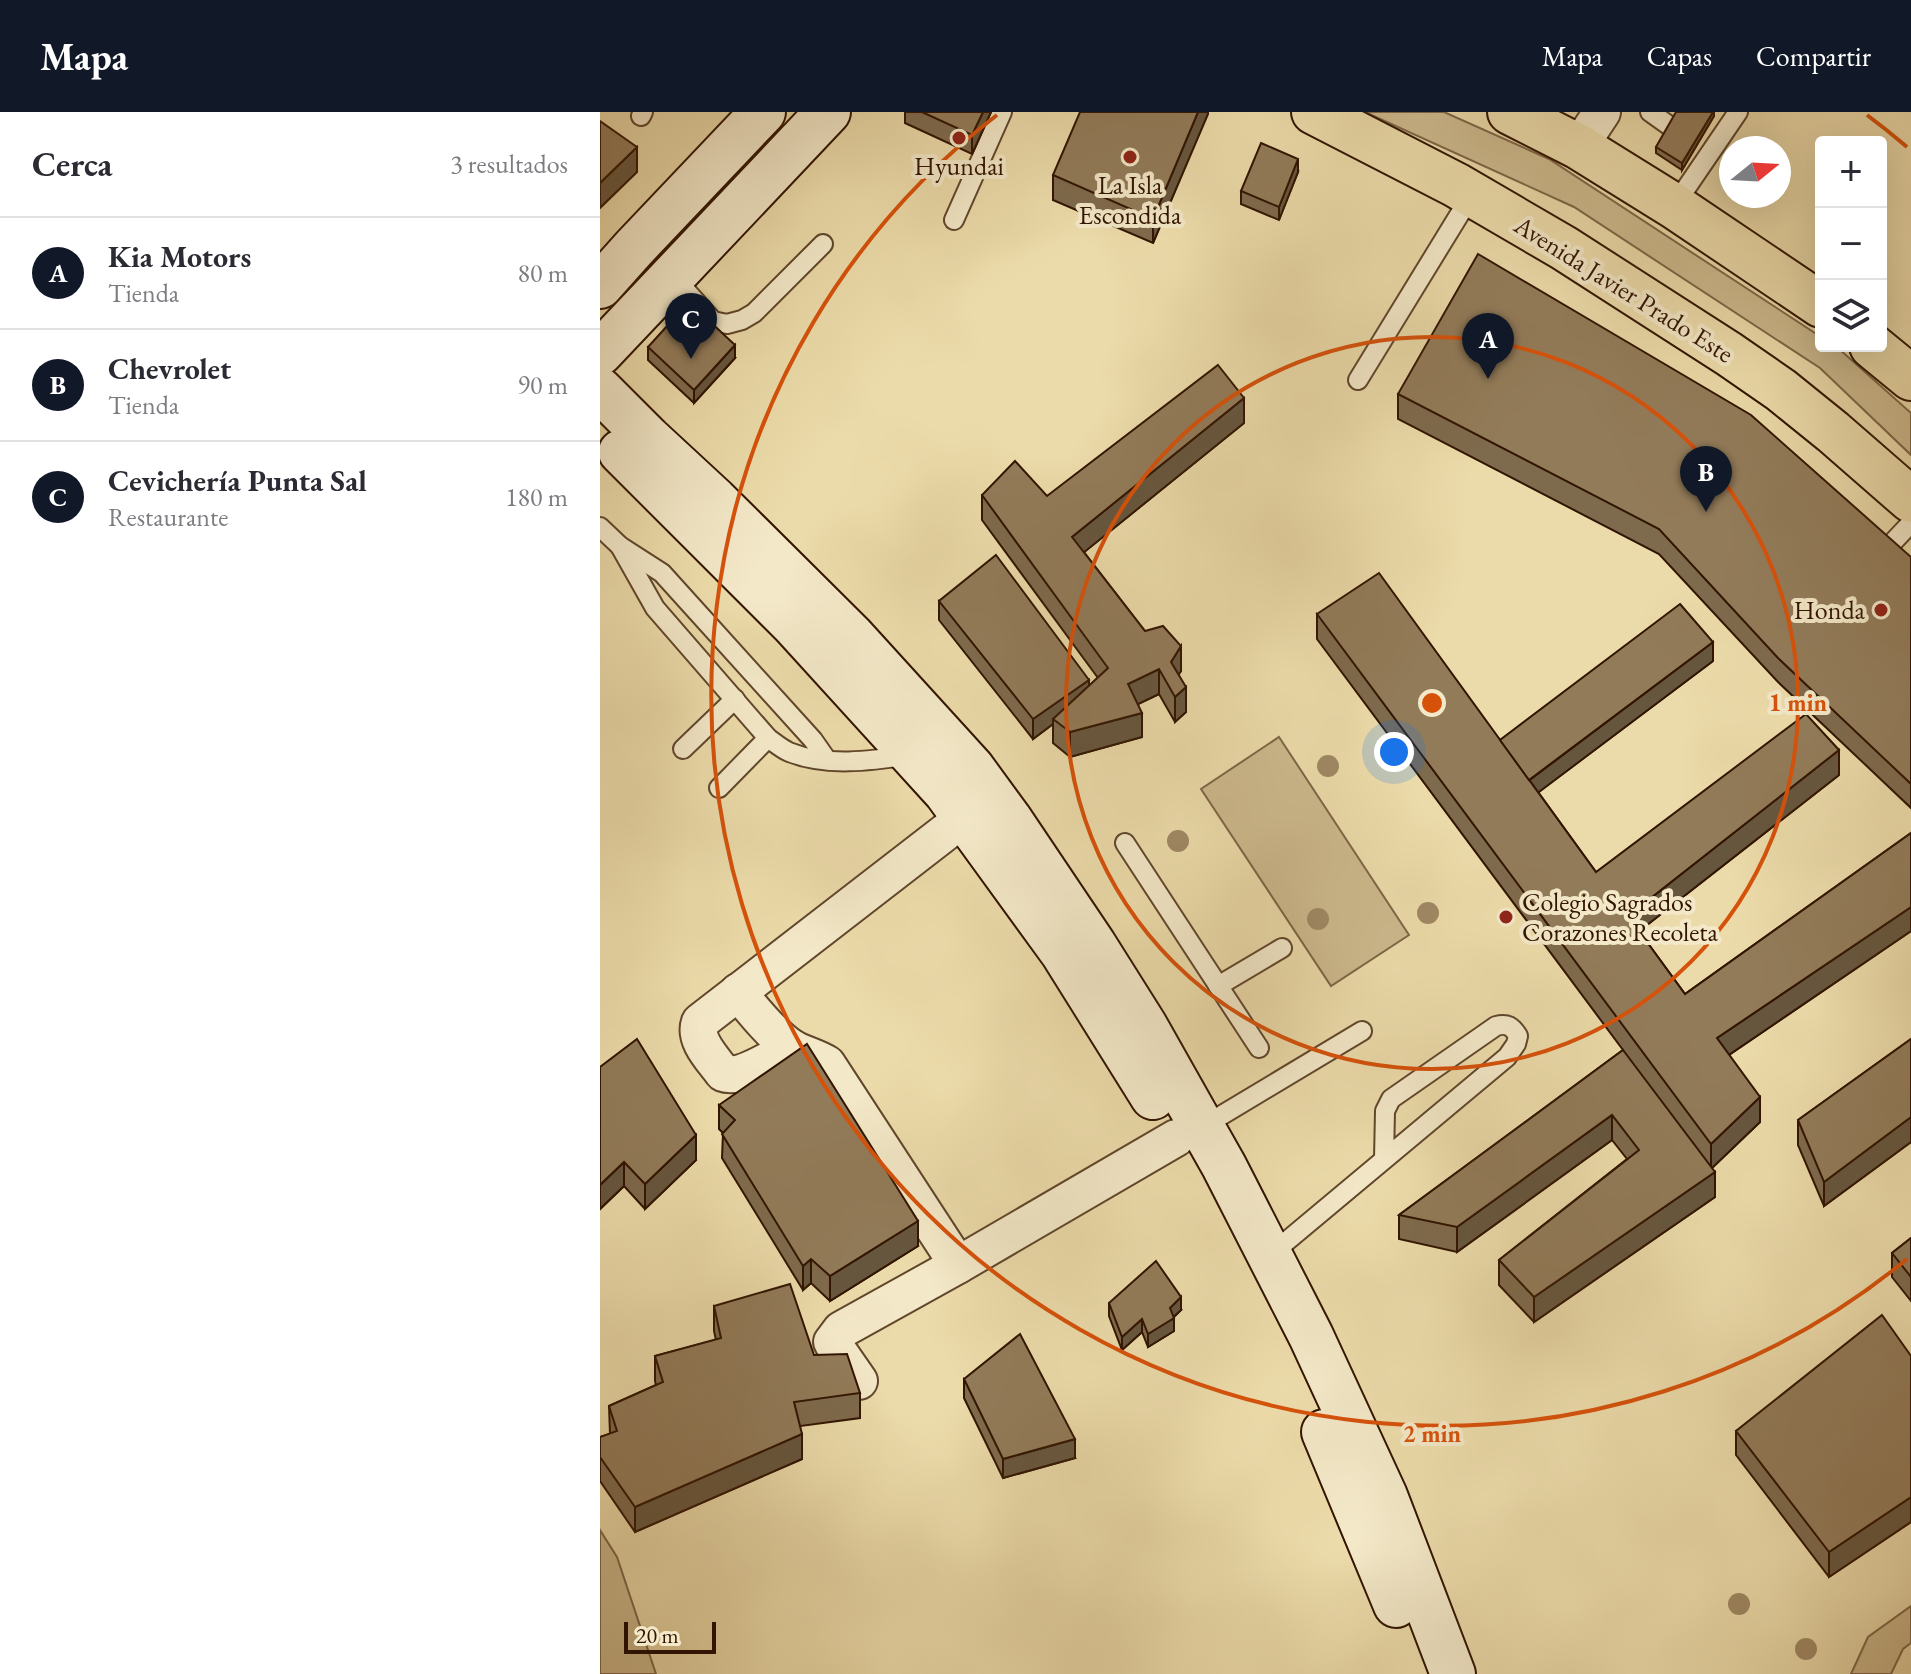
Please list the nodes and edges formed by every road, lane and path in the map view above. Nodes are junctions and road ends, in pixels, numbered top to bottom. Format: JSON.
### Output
{"nodes":[{"id":1,"x":763,"y":112,"type":"edge"},
{"id":2,"x":828,"y":112,"type":"edge"},
{"id":3,"x":1002,"y":112,"type":"edge"},
{"id":4,"x":1314,"y":112,"type":"edge"},
{"id":5,"x":1510,"y":112,"type":"edge"},
{"id":6,"x":1650,"y":112,"type":"edge"},
{"id":7,"x":1738,"y":112,"type":"edge"},
{"id":8,"x":1671,"y":127,"type":"edge"},
{"id":9,"x":1590,"y":130,"type":"edge"},
{"id":10,"x":1472,"y":194,"type":"junction"},
{"id":11,"x":1674,"y":206,"type":"junction"},
{"id":12,"x":954,"y":220,"type":"dead end"},
{"id":13,"x":823,"y":244,"type":"dead end"},
{"id":14,"x":634,"y":248,"type":"junction"},
{"id":15,"x":668,"y":281,"type":"junction"},
{"id":16,"x":600,"y":286,"type":"edge"},
{"id":17,"x":1815,"y":301,"type":"edge"},
{"id":18,"x":1879,"y":352,"type":"edge"},
{"id":19,"x":600,"y":353,"type":"edge"},
{"id":20,"x":1911,"y":378,"type":"edge"},
{"id":21,"x":1358,"y":380,"type":"dead end"},
{"id":22,"x":600,"y":390,"type":"edge"},
{"id":23,"x":600,"y":430,"type":"edge"},
{"id":24,"x":1911,"y":500,"type":"edge"},
{"id":25,"x":1911,"y":523,"type":"edge"},
{"id":26,"x":600,"y":527,"type":"edge"},
{"id":27,"x":620,"y":546,"type":"junction"},
{"id":28,"x":1869,"y":567,"type":"edge"},
{"id":29,"x":735,"y":699,"type":"junction"},
{"id":30,"x":768,"y":738,"type":"junction"},
{"id":31,"x":683,"y":749,"type":"dead end"},
{"id":32,"x":912,"y":754,"type":"junction"},
{"id":33,"x":827,"y":760,"type":"junction"},
{"id":34,"x":719,"y":788,"type":"dead end"},
{"id":35,"x":965,"y":817,"type":"junction"},
{"id":36,"x":1125,"y":843,"type":"dead end"},
{"id":37,"x":1282,"y":948,"type":"dead end"},
{"id":38,"x":1218,"y":986,"type":"junction"},
{"id":39,"x":738,"y":992,"type":"junction"},
{"id":40,"x":1362,"y":1031,"type":"dead end"},
{"id":41,"x":792,"y":1048,"type":"junction"},
{"id":42,"x":1259,"y":1048,"type":"dead end"},
{"id":43,"x":1189,"y":1132,"type":"junction"},
{"id":44,"x":1384,"y":1159,"type":"junction"},
{"id":45,"x":1270,"y":1255,"type":"junction"},
{"id":46,"x":958,"y":1265,"type":"junction"},
{"id":47,"x":859,"y":1381,"type":"edge"},
{"id":48,"x":1424,"y":1674,"type":"edge"},
{"id":49,"x":1453,"y":1674,"type":"edge"}],
"edges":[{"from":1,"to":14,"type":"main road"},
{"from":2,"to":15,"type":"main road"},
{"from":3,"to":12,"type":"lane"},
{"from":4,"to":10,"type":"main road","name":"Avenida Javier Prado Este"},
{"from":5,"to":9,"type":"main road"},
{"from":6,"to":8,"type":"lane"},
{"from":7,"to":11,"type":"lane"},
{"from":9,"to":11,"type":"main road"},
{"from":10,"to":21,"type":"lane"},
{"from":10,"to":24,"type":"main road","name":"Avenida Javier Prado Este"},
{"from":11,"to":17,"type":"main road"},
{"from":13,"to":15,"type":"lane"},
{"from":14,"to":15,"type":"main road"},
{"from":14,"to":16,"type":"main road"},
{"from":15,"to":19,"type":"main road"},
{"from":18,"to":20,"type":"main road"},
{"from":22,"to":43,"type":"main road"},
{"from":23,"to":32,"type":"main road"},
{"from":25,"to":28,"type":"lane"},
{"from":26,"to":27,"type":"lane"},
{"from":27,"to":29,"type":"lane"},
{"from":27,"to":33,"type":"lane"},
{"from":29,"to":30,"type":"lane"},
{"from":29,"to":31,"type":"lane"},
{"from":30,"to":33,"type":"lane"},
{"from":30,"to":34,"type":"lane"},
{"from":32,"to":33,"type":"lane"},
{"from":32,"to":35,"type":"main road"},
{"from":35,"to":39,"type":"street"},
{"from":35,"to":43,"type":"main road"},
{"from":36,"to":38,"type":"lane"},
{"from":37,"to":38,"type":"lane"},
{"from":38,"to":42,"type":"lane"},
{"from":39,"to":41,"type":"street"},
{"from":39,"to":41,"type":"street"},
{"from":40,"to":43,"type":"lane"},
{"from":41,"to":46,"type":"street"},
{"from":43,"to":45,"type":"main road"},
{"from":43,"to":46,"type":"street"},
{"from":43,"to":48,"type":"main road"},
{"from":44,"to":44,"type":"lane"},
{"from":44,"to":45,"type":"lane"},
{"from":45,"to":49,"type":"main road"},
{"from":46,"to":47,"type":"street"}]}
